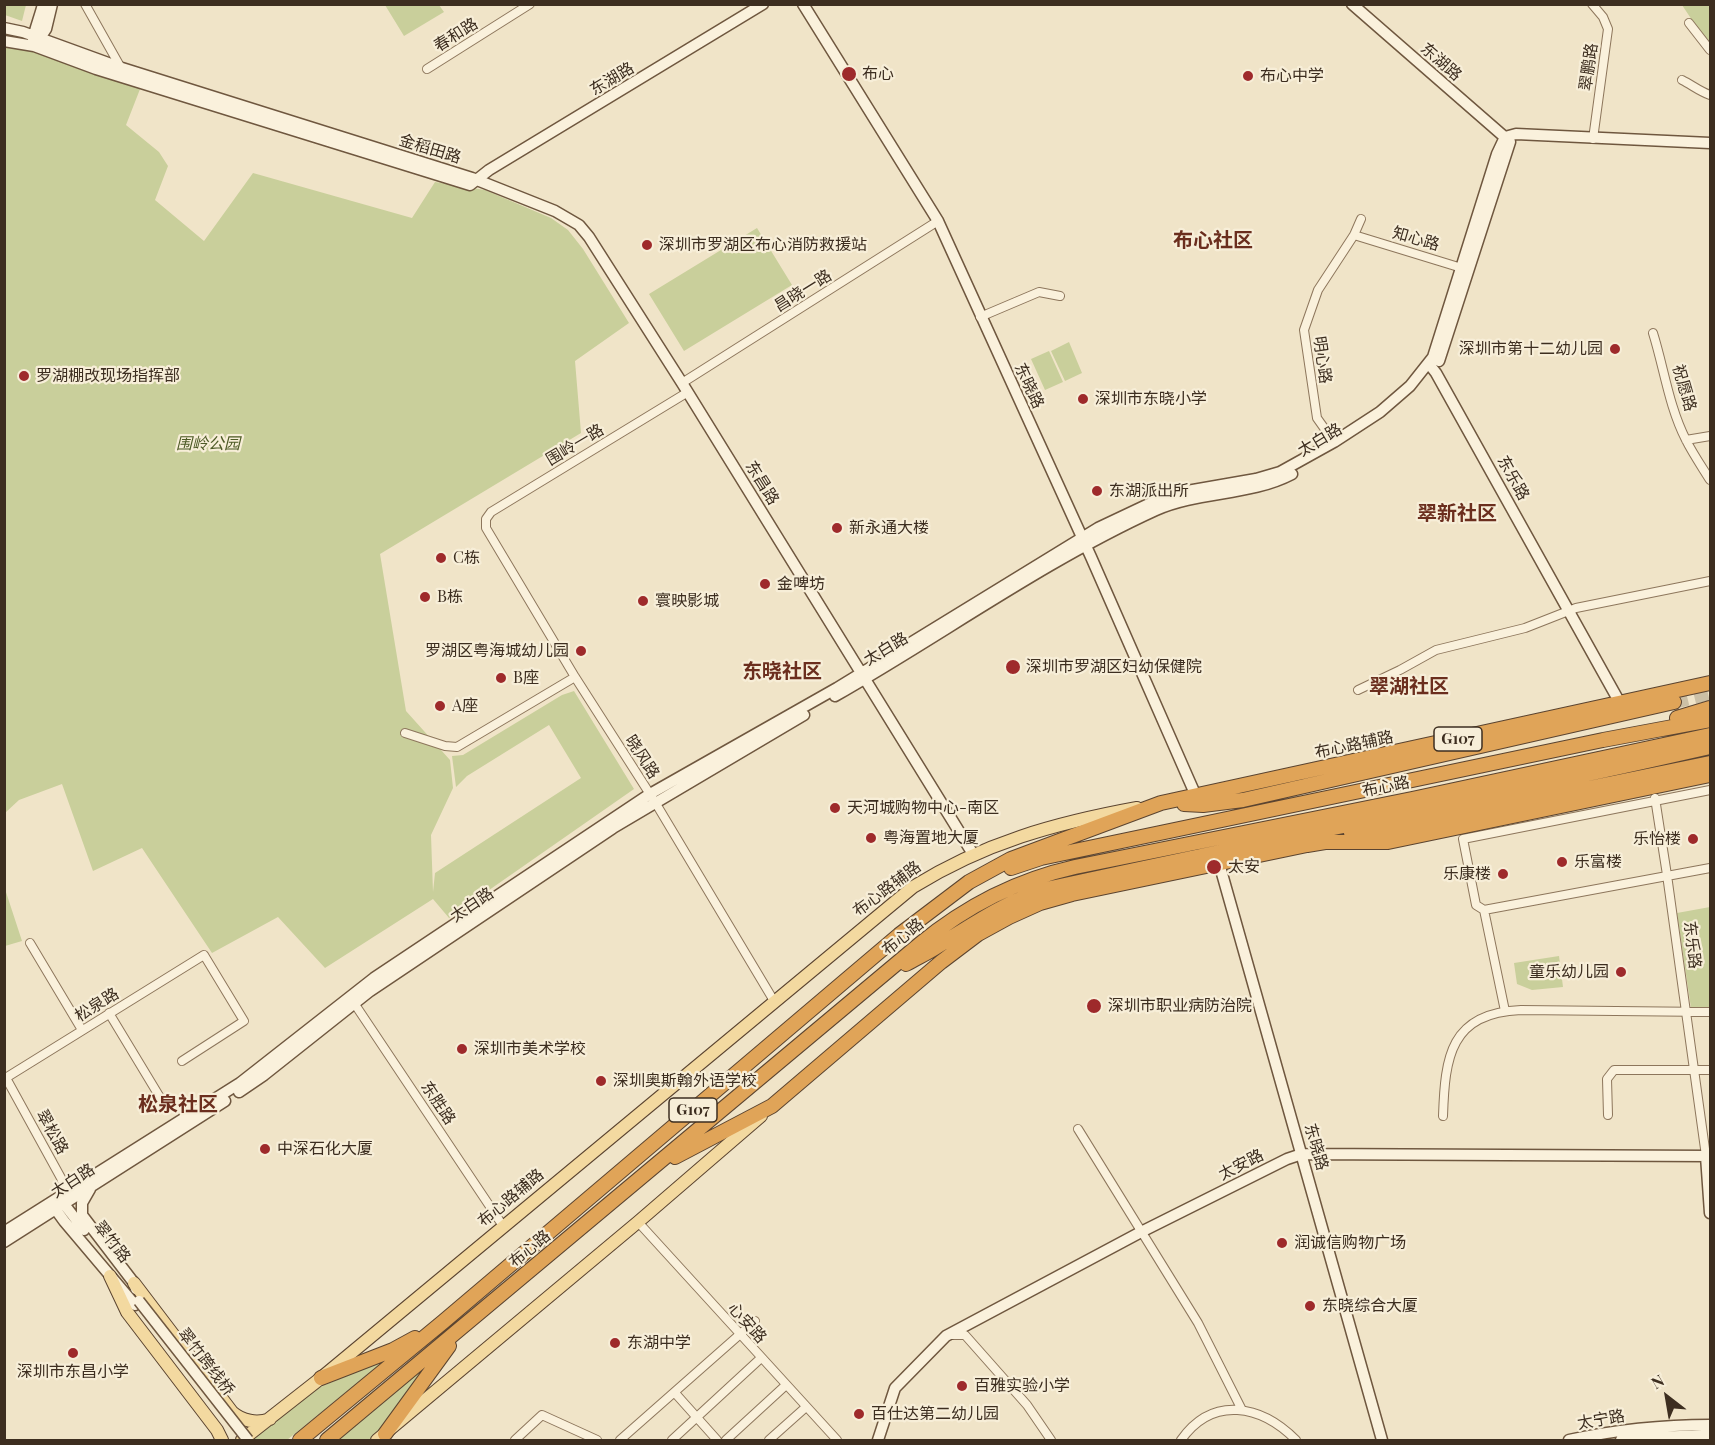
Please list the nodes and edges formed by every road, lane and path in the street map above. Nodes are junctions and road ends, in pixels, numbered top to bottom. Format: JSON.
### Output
{"nodes":[{"id":1,"x":43,"y":4,"type":"edge"},
{"id":2,"x":52,"y":4,"type":"edge"},
{"id":3,"x":84,"y":4,"type":"edge"},
{"id":4,"x":530,"y":4,"type":"edge"},
{"id":5,"x":763,"y":4,"type":"edge"},
{"id":6,"x":803,"y":4,"type":"edge"},
{"id":7,"x":1352,"y":4,"type":"edge"},
{"id":8,"x":1592,"y":4,"type":"edge"},
{"id":9,"x":1689,"y":23,"type":"dead end"},
{"id":10,"x":4,"y":28,"type":"edge"},
{"id":11,"x":4,"y":40,"type":"edge"},
{"id":12,"x":36,"y":41,"type":"junction"},
{"id":13,"x":1710,"y":50,"type":"edge"},
{"id":14,"x":122,"y":69,"type":"junction"},
{"id":15,"x":427,"y":69,"type":"dead end"},
{"id":16,"x":129,"y":79,"type":"junction"},
{"id":17,"x":1682,"y":80,"type":"dead end"},
{"id":18,"x":1710,"y":95,"type":"edge"},
{"id":19,"x":1593,"y":139,"type":"junction"},
{"id":20,"x":1507,"y":140,"type":"junction"},
{"id":21,"x":1710,"y":143,"type":"edge"},
{"id":22,"x":1710,"y":150,"type":"edge"},
{"id":23,"x":477,"y":181,"type":"junction"},
{"id":24,"x":1361,"y":219,"type":"dead end"},
{"id":25,"x":938,"y":221,"type":"junction"},
{"id":26,"x":1354,"y":235,"type":"junction"},
{"id":27,"x":1466,"y":270,"type":"junction"},
{"id":28,"x":1060,"y":296,"type":"dead end"},
{"id":29,"x":980,"y":317,"type":"junction"},
{"id":30,"x":1653,"y":333,"type":"dead end"},
{"id":31,"x":1431,"y":366,"type":"junction"},
{"id":32,"x":685,"y":387,"type":"junction"},
{"id":33,"x":1710,"y":436,"type":"edge"},
{"id":34,"x":1686,"y":440,"type":"junction"},
{"id":35,"x":1334,"y":442,"type":"junction"},
{"id":36,"x":1710,"y":480,"type":"edge"},
{"id":37,"x":486,"y":528,"type":"joint"},
{"id":38,"x":1084,"y":542,"type":"junction"},
{"id":39,"x":1710,"y":581,"type":"edge"},
{"id":40,"x":1570,"y":611,"type":"junction"},
{"id":41,"x":575,"y":676,"type":"junction"},
{"id":42,"x":863,"y":676,"type":"junction"},
{"id":43,"x":1710,"y":683,"type":"edge"},
{"id":44,"x":1358,"y":690,"type":"dead end"},
{"id":45,"x":1674,"y":702,"type":"tunnel mouth"},
{"id":46,"x":1620,"y":703,"type":"junction"},
{"id":47,"x":1710,"y":708,"type":"edge"},
{"id":48,"x":1710,"y":720,"type":"edge"},
{"id":49,"x":1642,"y":730,"type":"junction"},
{"id":50,"x":405,"y":733,"type":"dead end"},
{"id":51,"x":1710,"y":735,"type":"edge"},
{"id":52,"x":1710,"y":747,"type":"edge"},
{"id":53,"x":1710,"y":763,"type":"edge"},
{"id":54,"x":1710,"y":775,"type":"edge"},
{"id":55,"x":1653,"y":787,"type":"junction"},
{"id":56,"x":1710,"y":790,"type":"edge"},
{"id":57,"x":1196,"y":796,"type":"junction"},
{"id":58,"x":653,"y":798,"type":"junction"},
{"id":59,"x":1655,"y":801,"type":"junction"},
{"id":60,"x":1161,"y":803,"type":"junction"},
{"id":61,"x":1298,"y":835,"type":"junction"},
{"id":62,"x":973,"y":854,"type":"junction"},
{"id":63,"x":1219,"y":863,"type":"junction"},
{"id":64,"x":1710,"y":868,"type":"edge"},
{"id":65,"x":1667,"y":875,"type":"junction"},
{"id":66,"x":945,"y":901,"type":"junction"},
{"id":67,"x":1484,"y":910,"type":"junction"},
{"id":68,"x":30,"y":943,"type":"dead end"},
{"id":69,"x":875,"y":982,"type":"junction"},
{"id":70,"x":352,"y":1000,"type":"junction"},
{"id":71,"x":774,"y":1000,"type":"junction"},
{"id":72,"x":1505,"y":1011,"type":"junction"},
{"id":73,"x":1685,"y":1012,"type":"junction"},
{"id":74,"x":1710,"y":1012,"type":"edge"},
{"id":75,"x":109,"y":1013,"type":"junction"},
{"id":76,"x":82,"y":1030,"type":"junction"},
{"id":77,"x":182,"y":1061,"type":"dead end"},
{"id":78,"x":1693,"y":1070,"type":"junction"},
{"id":79,"x":1710,"y":1070,"type":"edge"},
{"id":80,"x":5,"y":1079,"type":"edge"},
{"id":81,"x":161,"y":1099,"type":"dead end"},
{"id":82,"x":772,"y":1106,"type":"junction"},
{"id":83,"x":1608,"y":1115,"type":"dead end"},
{"id":84,"x":1443,"y":1116,"type":"dead end"},
{"id":85,"x":1078,"y":1129,"type":"dead end"},
{"id":86,"x":1302,"y":1154,"type":"junction"},
{"id":87,"x":1708,"y":1156,"type":"edge"},
{"id":88,"x":652,"y":1169,"type":"junction"},
{"id":89,"x":94,"y":1185,"type":"junction"},
{"id":90,"x":63,"y":1201,"type":"junction"},
{"id":91,"x":1710,"y":1213,"type":"edge"},
{"id":92,"x":638,"y":1222,"type":"junction"},
{"id":93,"x":503,"y":1226,"type":"junction"},
{"id":94,"x":4,"y":1232,"type":"edge"},
{"id":95,"x":1141,"y":1232,"type":"junction"},
{"id":96,"x":4,"y":1242,"type":"edge"},
{"id":97,"x":110,"y":1276,"type":"junction"},
{"id":98,"x":134,"y":1283,"type":"junction"},
{"id":99,"x":137,"y":1303,"type":"junction"},
{"id":100,"x":755,"y":1321,"type":"dead end"},
{"id":101,"x":443,"y":1322,"type":"junction"},
{"id":102,"x":461,"y":1329,"type":"junction"},
{"id":103,"x":740,"y":1335,"type":"junction"},
{"id":104,"x":946,"y":1336,"type":"junction"},
{"id":105,"x":761,"y":1358,"type":"junction"},
{"id":106,"x":321,"y":1378,"type":"junction"},
{"id":107,"x":786,"y":1385,"type":"junction"},
{"id":108,"x":675,"y":1393,"type":"junction"},
{"id":109,"x":806,"y":1407,"type":"junction"},
{"id":110,"x":1242,"y":1410,"type":"junction"},
{"id":111,"x":232,"y":1412,"type":"junction"},
{"id":112,"x":274,"y":1417,"type":"junction"},
{"id":113,"x":696,"y":1418,"type":"junction"},
{"id":114,"x":1710,"y":1425,"type":"edge"},
{"id":115,"x":220,"y":1435,"type":"edge"},
{"id":116,"x":1710,"y":1435,"type":"edge"},
{"id":117,"x":381,"y":1437,"type":"edge"},
{"id":118,"x":241,"y":1440,"type":"edge"},
{"id":119,"x":248,"y":1440,"type":"edge"},
{"id":120,"x":300,"y":1440,"type":"edge"},
{"id":121,"x":327,"y":1440,"type":"edge"},
{"id":122,"x":515,"y":1440,"type":"edge"},
{"id":123,"x":597,"y":1440,"type":"edge"},
{"id":124,"x":621,"y":1440,"type":"edge"},
{"id":125,"x":672,"y":1440,"type":"edge"},
{"id":126,"x":717,"y":1440,"type":"edge"},
{"id":127,"x":726,"y":1440,"type":"edge"},
{"id":128,"x":769,"y":1440,"type":"edge"},
{"id":129,"x":837,"y":1440,"type":"edge"},
{"id":130,"x":878,"y":1440,"type":"edge"},
{"id":131,"x":1051,"y":1440,"type":"edge"},
{"id":132,"x":1181,"y":1440,"type":"edge"},
{"id":133,"x":1296,"y":1440,"type":"edge"},
{"id":134,"x":1382,"y":1440,"type":"edge"},
{"id":135,"x":1569,"y":1440,"type":"edge"},
{"id":136,"x":1621,"y":1440,"type":"edge"}],
"edges":[{"from":1,"to":12,"type":"street"},
{"from":2,"to":12,"type":"street"},
{"from":3,"to":14,"type":"street"},
{"from":4,"to":15,"type":"street","name":"春和路"},
{"from":5,"to":23,"type":"street","name":"东湖路"},
{"from":6,"to":25,"type":"street","name":"东晓路"},
{"from":7,"to":20,"type":"street","name":"东湖路"},
{"from":8,"to":19,"type":"street","name":"翠鹏路"},
{"from":9,"to":13,"type":"street"},
{"from":10,"to":12,"type":"street","name":"金稻田路"},
{"from":11,"to":12,"type":"street","name":"金稻田路"},
{"from":12,"to":14,"type":"street","name":"金稻田路"},
{"from":12,"to":16,"type":"street","name":"金稻田路"},
{"from":14,"to":16,"type":"street"},
{"from":14,"to":23,"type":"street","name":"金稻田路"},
{"from":16,"to":23,"type":"street","name":"金稻田路"},
{"from":17,"to":18,"type":"street"},
{"from":19,"to":20,"type":"street"},
{"from":19,"to":21,"type":"street"},
{"from":20,"to":22,"type":"street"},
{"from":20,"to":27,"type":"street","name":"太白路"},
{"from":23,"to":32,"type":"street","name":"东昌路"},
{"from":24,"to":26,"type":"street","name":"明心路"},
{"from":25,"to":29,"type":"street","name":"东晓路"},
{"from":25,"to":32,"type":"street","name":"昌晓一路"},
{"from":26,"to":27,"type":"street","name":"知心路"},
{"from":26,"to":35,"type":"street","name":"明心路"},
{"from":27,"to":31,"type":"street","name":"太白路"},
{"from":28,"to":29,"type":"street"},
{"from":29,"to":38,"type":"street","name":"东晓路"},
{"from":30,"to":34,"type":"street","name":"祝愿路"},
{"from":31,"to":35,"type":"street","name":"太白路"},
{"from":31,"to":38,"type":"street","name":"太白路"},
{"from":31,"to":40,"type":"street","name":"东乐路"},
{"from":32,"to":37,"type":"street","name":"围岭一路"},
{"from":32,"to":42,"type":"street","name":"东昌路"},
{"from":33,"to":34,"type":"street"},
{"from":34,"to":36,"type":"street","name":"祝愿路"},
{"from":35,"to":38,"type":"street","name":"太白路"},
{"from":37,"to":41,"type":"street","name":"晓风路"},
{"from":38,"to":42,"type":"street","name":"太白路"},
{"from":38,"to":57,"type":"street","name":"东晓路"},
{"from":39,"to":40,"type":"street"},
{"from":40,"to":44,"type":"street"},
{"from":40,"to":46,"type":"street","name":"东乐路"},
{"from":41,"to":50,"type":"street"},
{"from":41,"to":58,"type":"street","name":"晓风路"},
{"from":42,"to":58,"type":"street","name":"太白路"},
{"from":42,"to":62,"type":"street","name":"东昌路"},
{"from":43,"to":46,"type":"highway","name":"布心路辅路","number":"G107"},
{"from":45,"to":60,"type":"highway"},
{"from":46,"to":57,"type":"highway","name":"布心路辅路","number":"G107"},
{"from":47,"to":49,"type":"highway"},
{"from":48,"to":49,"type":"highway"},
{"from":49,"to":66,"type":"highway","name":"布心路"},
{"from":51,"to":69,"type":"highway","name":"布心路"},
{"from":52,"to":61,"type":"highway"},
{"from":53,"to":61,"type":"highway"},
{"from":54,"to":55,"type":"highway","number":"G107"},
{"from":55,"to":59,"type":"street","name":"东乐路"},
{"from":55,"to":63,"type":"highway","number":"G107"},
{"from":56,"to":59,"type":"street"},
{"from":57,"to":60,"type":"highway","name":"布心路辅路","number":"G107"},
{"from":58,"to":70,"type":"street","name":"太白路"},
{"from":58,"to":71,"type":"street","name":"晓风路"},
{"from":59,"to":65,"type":"street","name":"东乐路"},
{"from":59,"to":67,"type":"street"},
{"from":60,"to":62,"type":"main road","name":"布心路辅路"},
{"from":60,"to":66,"type":"highway","name":"布心路","number":"G107"},
{"from":61,"to":69,"type":"highway"},
{"from":62,"to":71,"type":"main road","name":"布心路辅路"},
{"from":63,"to":82,"type":"highway","number":"G107"},
{"from":63,"to":86,"type":"street","name":"东晓路"},
{"from":64,"to":65,"type":"street"},
{"from":65,"to":67,"type":"street"},
{"from":65,"to":73,"type":"street","name":"东乐路"},
{"from":66,"to":101,"type":"highway","name":"布心路","number":"G107"},
{"from":67,"to":72,"type":"street"},
{"from":68,"to":76,"type":"street"},
{"from":69,"to":88,"type":"highway","name":"布心路"},
{"from":70,"to":89,"type":"street","name":"太白路"},
{"from":70,"to":90,"type":"street","name":"太白路"},
{"from":70,"to":93,"type":"street","name":"东胜路"},
{"from":71,"to":93,"type":"main road","name":"布心路辅路"},
{"from":72,"to":73,"type":"street"},
{"from":72,"to":84,"type":"street"},
{"from":73,"to":74,"type":"street"},
{"from":73,"to":78,"type":"street","name":"东乐路"},
{"from":75,"to":76,"type":"street","name":"松泉路"},
{"from":75,"to":77,"type":"street","name":"松泉路"},
{"from":75,"to":81,"type":"street"},
{"from":76,"to":80,"type":"street","name":"松泉路"},
{"from":78,"to":79,"type":"street"},
{"from":78,"to":83,"type":"street"},
{"from":78,"to":87,"type":"street","name":"东乐路"},
{"from":80,"to":90,"type":"street","name":"翠松路"},
{"from":82,"to":88,"type":"highway","number":"G107"},
{"from":82,"to":92,"type":"main road"},
{"from":85,"to":95,"type":"street"},
{"from":86,"to":87,"type":"street","name":"太安路"},
{"from":86,"to":95,"type":"street","name":"太安路"},
{"from":86,"to":134,"type":"street","name":"东晓路"},
{"from":87,"to":91,"type":"street","name":"东乐路"},
{"from":88,"to":102,"type":"highway","name":"布心路","number":"G107"},
{"from":89,"to":90,"type":"street","name":"太白路"},
{"from":89,"to":98,"type":"street","name":"翠竹路"},
{"from":90,"to":94,"type":"street","name":"太白路"},
{"from":90,"to":96,"type":"street","name":"太白路"},
{"from":90,"to":97,"type":"street","name":"翠竹路"},
{"from":90,"to":99,"type":"street","name":"翠竹路"},
{"from":92,"to":103,"type":"street","name":"心安路"},
{"from":92,"to":117,"type":"main road"},
{"from":93,"to":106,"type":"main road","name":"布心路辅路"},
{"from":95,"to":104,"type":"street","name":"太安路"},
{"from":95,"to":110,"type":"street"},
{"from":97,"to":99,"type":"street","name":"翠竹路"},
{"from":97,"to":115,"type":"main road"},
{"from":98,"to":99,"type":"street","name":"翠竹路"},
{"from":98,"to":111,"type":"main road"},
{"from":99,"to":118,"type":"street","name":"翠竹跨线桥"},
{"from":99,"to":119,"type":"street","name":"翠竹跨线桥","bridge":true},
{"from":100,"to":103,"type":"street"},
{"from":101,"to":106,"type":"highway"},
{"from":101,"to":120,"type":"highway","name":"布心路","number":"G107"},
{"from":102,"to":117,"type":"highway"},
{"from":102,"to":121,"type":"highway","name":"布心路","number":"G107"},
{"from":103,"to":105,"type":"street","name":"心安路"},
{"from":103,"to":108,"type":"street"},
{"from":104,"to":130,"type":"street","name":"太安路"},
{"from":104,"to":131,"type":"street"},
{"from":105,"to":107,"type":"street","name":"心安路"},
{"from":105,"to":113,"type":"street"},
{"from":106,"to":112,"type":"main road","name":"布心路辅路"},
{"from":107,"to":109,"type":"street","name":"心安路"},
{"from":107,"to":127,"type":"street"},
{"from":108,"to":113,"type":"street"},
{"from":108,"to":124,"type":"street"},
{"from":109,"to":128,"type":"street"},
{"from":109,"to":129,"type":"street","name":"心安路"},
{"from":110,"to":132,"type":"street"},
{"from":110,"to":133,"type":"street"},
{"from":111,"to":112,"type":"main road"},
{"from":111,"to":115,"type":"main road"},
{"from":112,"to":118,"type":"main road","name":"布心路辅路"},
{"from":113,"to":125,"type":"street"},
{"from":113,"to":126,"type":"street"},
{"from":114,"to":135,"type":"street","name":"太宁路"},
{"from":116,"to":136,"type":"street","name":"太宁路"},
{"from":122,"to":123,"type":"street"}]}
